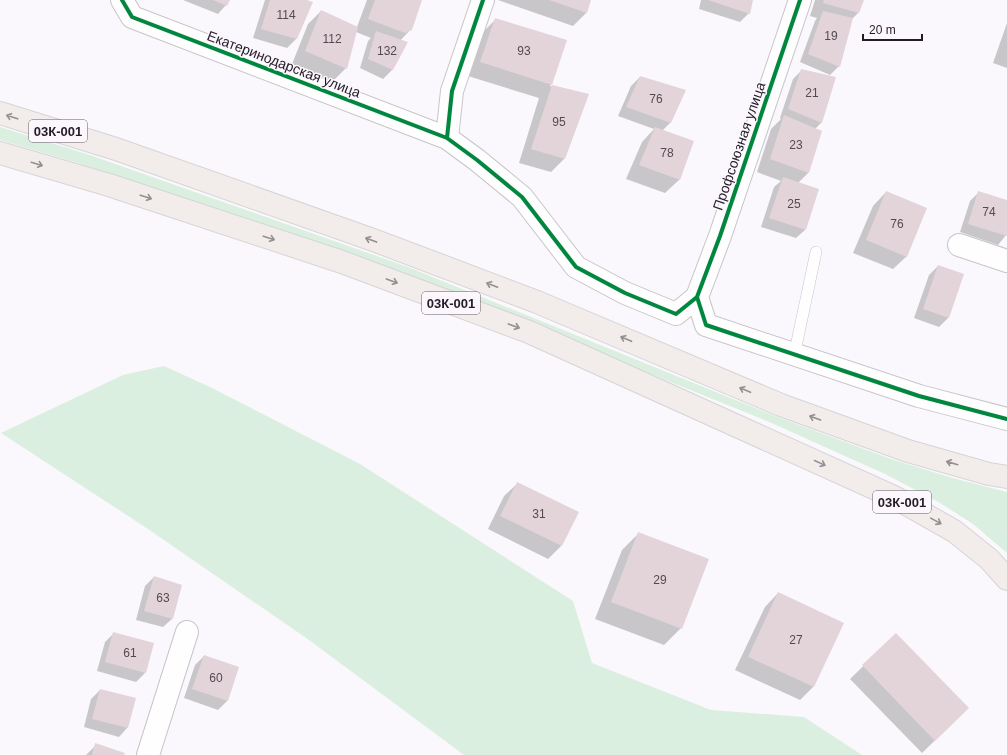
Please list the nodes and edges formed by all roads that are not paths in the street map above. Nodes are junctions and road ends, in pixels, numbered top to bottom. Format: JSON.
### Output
{"nodes":[{"id":1,"x":122,"y":0,"type":"edge"},
{"id":2,"x":483,"y":0,"type":"edge"},
{"id":3,"x":800,"y":0,"type":"edge"},
{"id":4,"x":0,"y":113,"type":"edge"},
{"id":5,"x":447,"y":138,"type":"junction"},
{"id":6,"x":0,"y":153,"type":"edge"},
{"id":7,"x":959,"y":245,"type":"dead end"},
{"id":8,"x":816,"y":252,"type":"dead end"},
{"id":9,"x":1007,"y":261,"type":"edge"},
{"id":10,"x":696,"y":297,"type":"junction"},
{"id":11,"x":794,"y":356,"type":"junction"},
{"id":12,"x":1007,"y":419,"type":"edge"},
{"id":13,"x":1007,"y":477,"type":"edge"},
{"id":14,"x":1007,"y":579,"type":"edge"},
{"id":15,"x":186,"y":632,"type":"dead end"},
{"id":16,"x":148,"y":755,"type":"edge"}],
"edges":[{"from":1,"to":5,"type":"street","name":"Екатеринодарская улица"},
{"from":2,"to":5,"type":"street"},
{"from":3,"to":10,"type":"street","name":"Профсоюзная улица"},
{"from":13,"to":4,"type":"main road","number":"03К-001","one_way":true},
{"from":5,"to":10,"type":"street","name":"Екатеринодарская улица"},
{"from":6,"to":14,"type":"main road","number":"03К-001","one_way":true},
{"from":7,"to":9,"type":"street"},
{"from":8,"to":11,"type":"lane"},
{"from":10,"to":11,"type":"street"},
{"from":11,"to":12,"type":"street"},
{"from":15,"to":16,"type":"street"}]}
